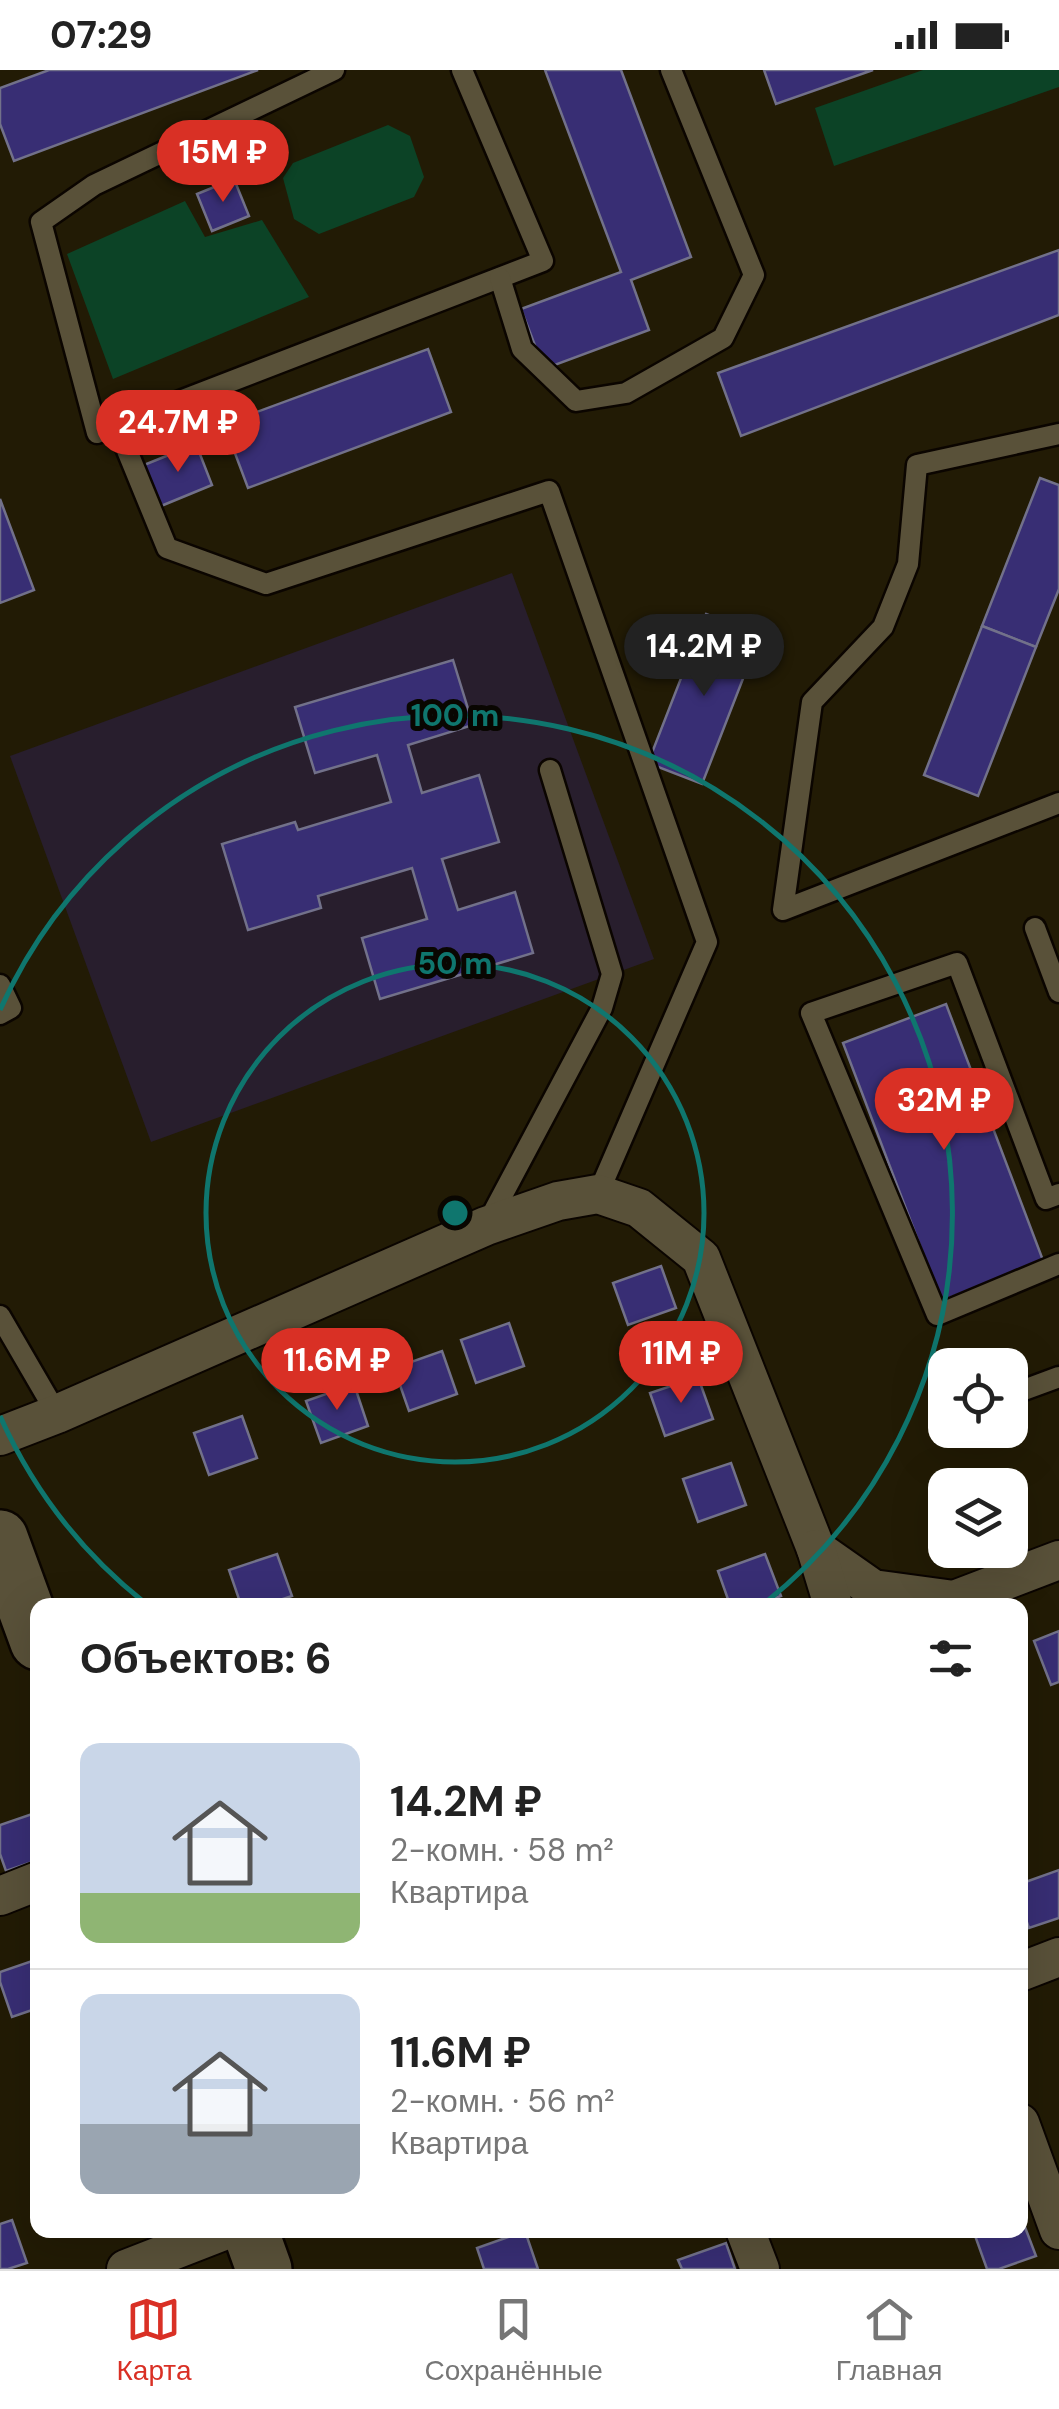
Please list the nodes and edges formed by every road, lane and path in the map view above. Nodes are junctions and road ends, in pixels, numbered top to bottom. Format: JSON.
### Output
{"nodes":[{"id":1,"x":334,"y":70,"type":"edge"},
{"id":2,"x":462,"y":70,"type":"edge"},
{"id":3,"x":671,"y":70,"type":"edge"},
{"id":4,"x":500,"y":278,"type":"junction"},
{"id":5,"x":116,"y":426,"type":"junction"},
{"id":6,"x":1059,"y":434,"type":"edge"},
{"id":7,"x":550,"y":770,"type":"dead end"},
{"id":8,"x":1059,"y":803,"type":"edge"},
{"id":9,"x":1035,"y":928,"type":"dead end"},
{"id":10,"x":0,"y":985,"type":"edge"},
{"id":11,"x":1059,"y":992,"type":"edge"},
{"id":12,"x":0,"y":1014,"type":"edge"},
{"id":13,"x":598,"y":1194,"type":"junction"},
{"id":14,"x":1059,"y":1194,"type":"edge"},
{"id":15,"x":486,"y":1226,"type":"junction"},
{"id":16,"x":1059,"y":1264,"type":"edge"},
{"id":17,"x":0,"y":1316,"type":"edge"},
{"id":18,"x":1059,"y":1377,"type":"edge"},
{"id":19,"x":1028,"y":1388,"type":"edge"},
{"id":20,"x":57,"y":1414,"type":"junction"},
{"id":21,"x":0,"y":1436,"type":"edge"},
{"id":22,"x":0,"y":1538,"type":"edge"},
{"id":23,"x":816,"y":1548,"type":"junction"},
{"id":24,"x":1059,"y":1560,"type":"edge"},
{"id":25,"x":831,"y":1598,"type":"edge"},
{"id":26,"x":939,"y":1598,"type":"edge"},
{"id":27,"x":959,"y":1598,"type":"edge"},
{"id":28,"x":30,"y":1620,"type":"edge"},
{"id":29,"x":30,"y":1884,"type":"edge"},
{"id":30,"x":0,"y":1896,"type":"edge"},
{"id":31,"x":1059,"y":1957,"type":"edge"},
{"id":32,"x":1028,"y":1969,"type":"edge"},
{"id":33,"x":1028,"y":2145,"type":"edge"},
{"id":34,"x":1059,"y":2230,"type":"edge"},
{"id":35,"x":205,"y":2238,"type":"edge"},
{"id":36,"x":253,"y":2238,"type":"edge"},
{"id":37,"x":748,"y":2238,"type":"edge"},
{"id":38,"x":126,"y":2269,"type":"edge"},
{"id":39,"x":264,"y":2269,"type":"edge"},
{"id":40,"x":760,"y":2269,"type":"edge"}],
"edges":[{"from":1,"to":5,"type":"lane"},
{"from":2,"to":4,"type":"lane"},
{"from":3,"to":4,"type":"lane"},
{"from":4,"to":5,"type":"lane"},
{"from":5,"to":13,"type":"lane"},
{"from":6,"to":8,"type":"lane"},
{"from":7,"to":15,"type":"lane"},
{"from":9,"to":11,"type":"lane"},
{"from":10,"to":12,"type":"lane"},
{"from":13,"to":15,"type":"street"},
{"from":13,"to":23,"type":"street"},
{"from":14,"to":16,"type":"lane"},
{"from":15,"to":20,"type":"street"},
{"from":17,"to":20,"type":"lane"},
{"from":18,"to":19,"type":"lane"},
{"from":20,"to":21,"type":"street"},
{"from":22,"to":28,"type":"main road"},
{"from":23,"to":25,"type":"street"},
{"from":23,"to":26,"type":"street"},
{"from":24,"to":27,"type":"street"},
{"from":29,"to":30,"type":"street"},
{"from":31,"to":32,"type":"street"},
{"from":33,"to":34,"type":"street"},
{"from":35,"to":38,"type":"street"},
{"from":36,"to":39,"type":"main road"},
{"from":37,"to":40,"type":"street"}]}
